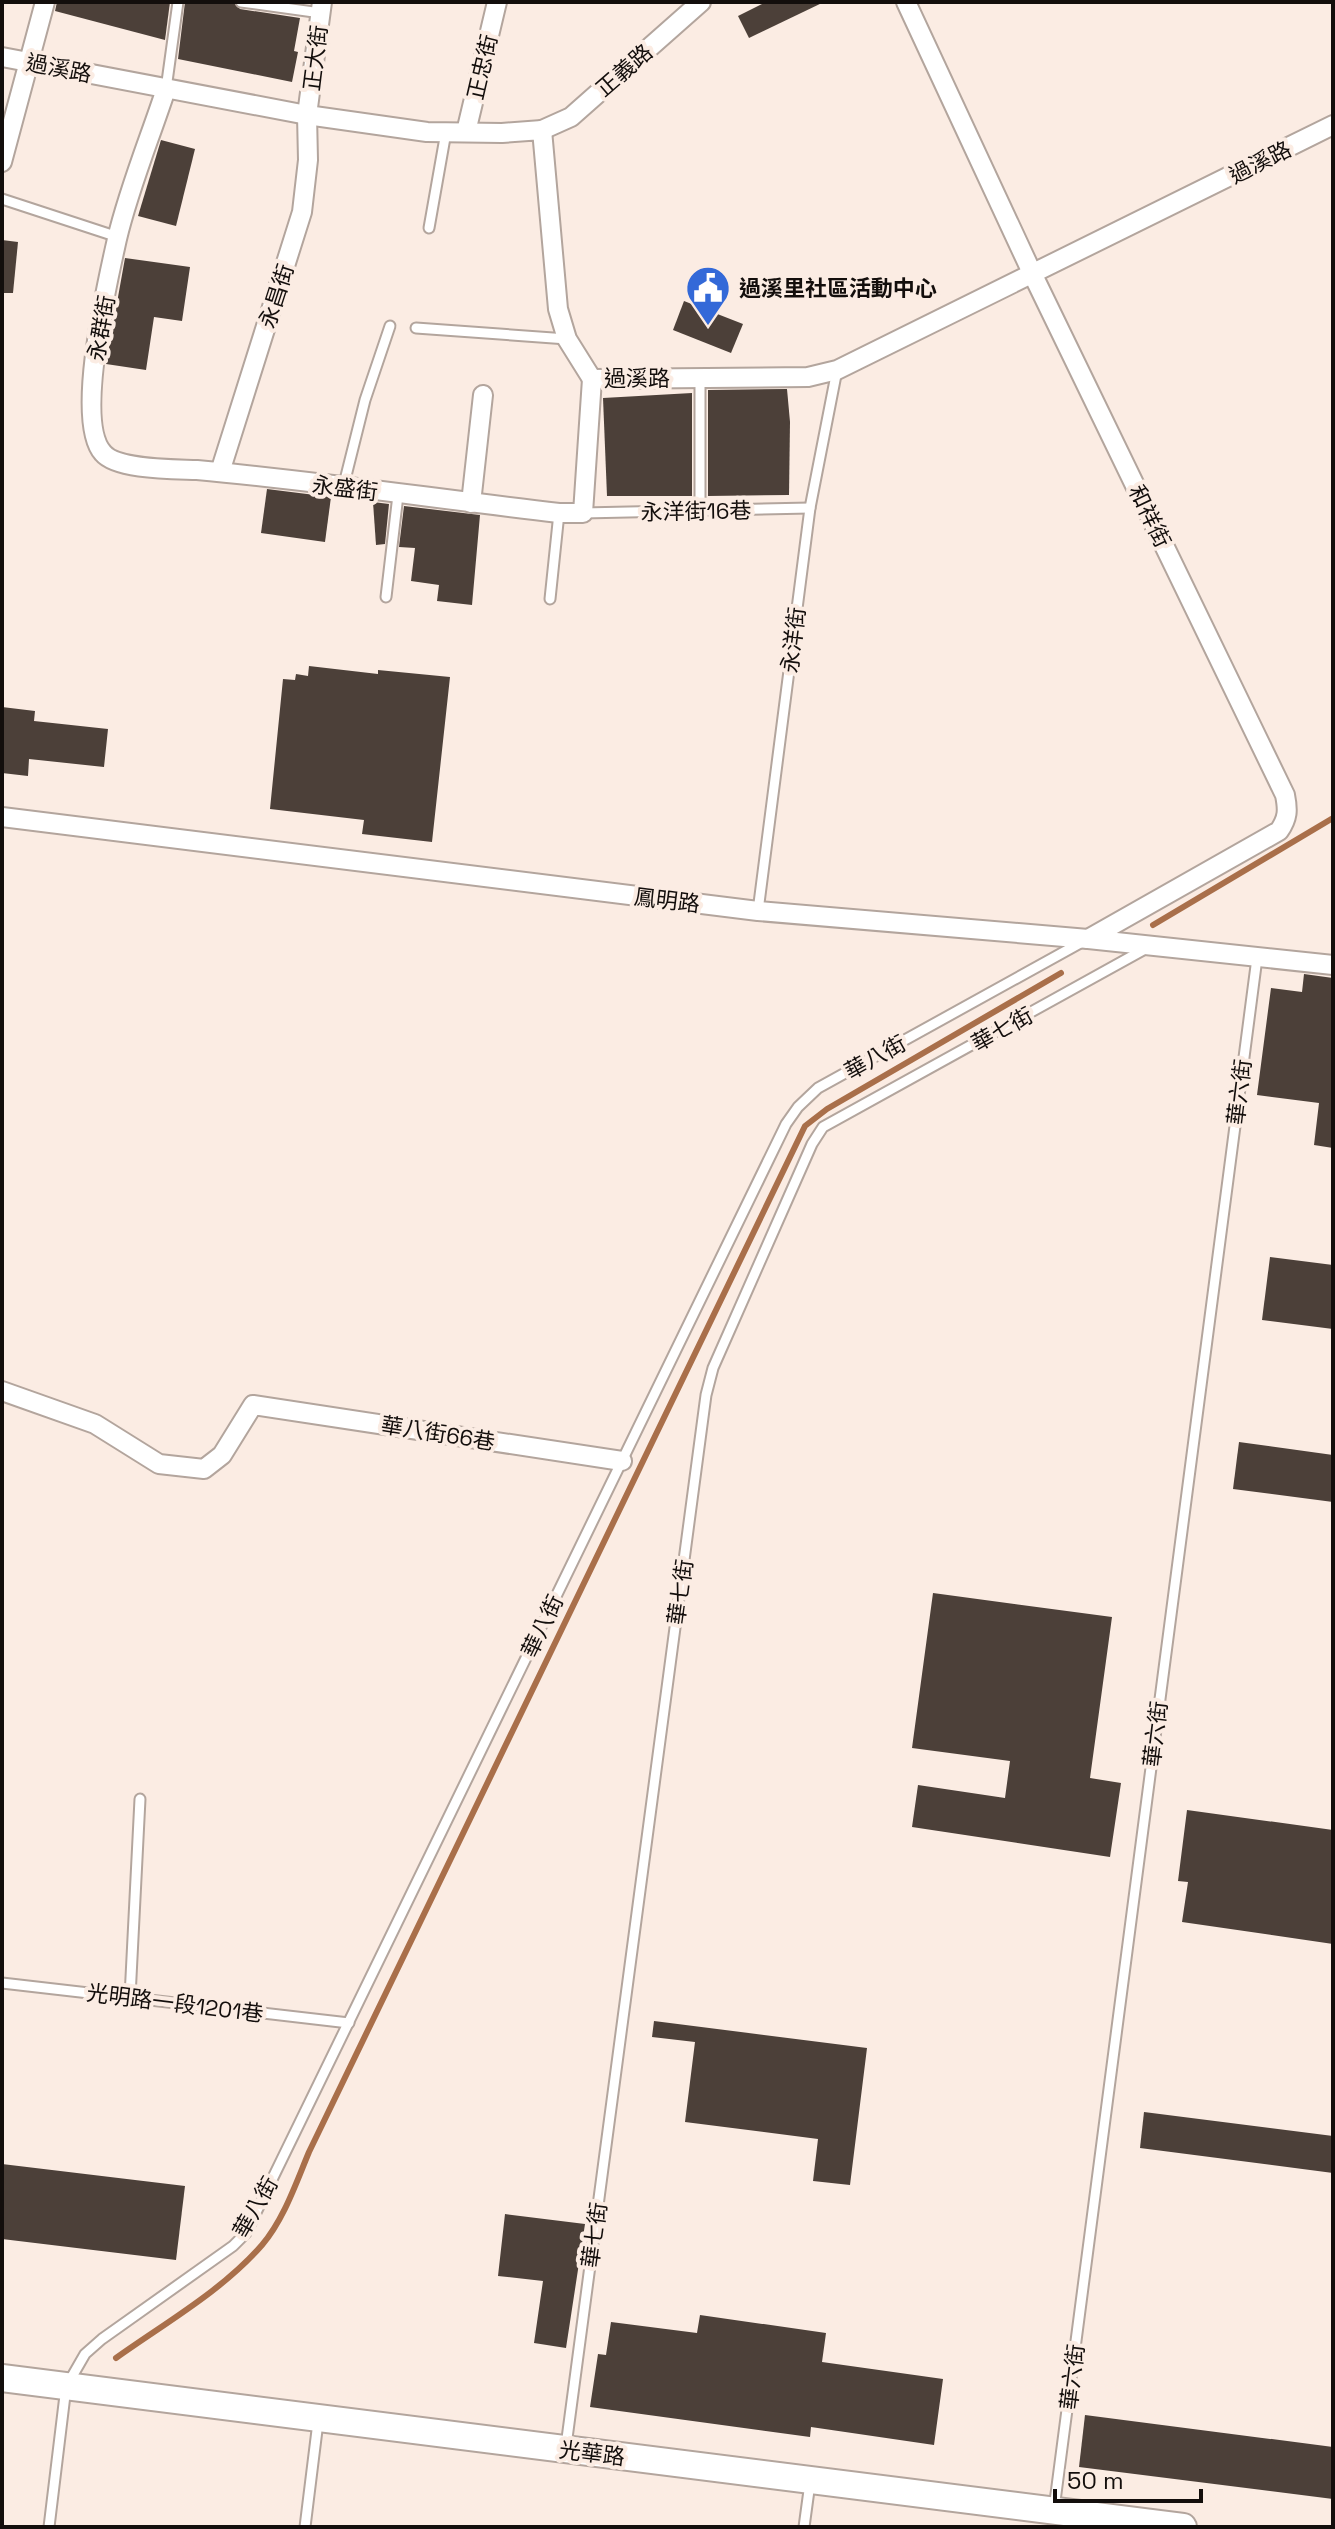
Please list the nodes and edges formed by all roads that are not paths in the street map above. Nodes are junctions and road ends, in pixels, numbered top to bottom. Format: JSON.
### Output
{"nodes":[{"id":1,"x":45,"y":2,"type":"edge"},
{"id":2,"x":178,"y":2,"type":"edge"},
{"id":3,"x":241,"y":2,"type":"edge"},
{"id":4,"x":497,"y":2,"type":"edge"},
{"id":5,"x":701,"y":2,"type":"edge"},
{"id":6,"x":906,"y":2,"type":"edge"},
{"id":7,"x":321,"y":8,"type":"edge"},
{"id":8,"x":2,"y":57,"type":"edge"},
{"id":9,"x":30,"y":63,"type":"junction"},
{"id":10,"x":166,"y":89,"type":"junction"},
{"id":11,"x":307,"y":115,"type":"junction"},
{"id":12,"x":1333,"y":125,"type":"edge"},
{"id":13,"x":542,"y":130,"type":"junction"},
{"id":14,"x":446,"y":132,"type":"junction"},
{"id":15,"x":466,"y":132,"type":"junction"},
{"id":16,"x":2,"y":162,"type":"edge"},
{"id":17,"x":2,"y":199,"type":"edge"},
{"id":18,"x":429,"y":228,"type":"dead end"},
{"id":19,"x":118,"y":237,"type":"junction"},
{"id":20,"x":1033,"y":275,"type":"junction"},
{"id":21,"x":390,"y":326,"type":"dead end"},
{"id":22,"x":416,"y":328,"type":"dead end"},
{"id":23,"x":567,"y":339,"type":"junction"},
{"id":24,"x":837,"y":370,"type":"junction"},
{"id":25,"x":700,"y":378,"type":"junction"},
{"id":26,"x":592,"y":379,"type":"junction"},
{"id":27,"x":483,"y":395,"type":"dead end"},
{"id":28,"x":220,"y":472,"type":"junction"},
{"id":29,"x":343,"y":488,"type":"junction"},
{"id":30,"x":398,"y":495,"type":"junction"},
{"id":31,"x":471,"y":503,"type":"junction"},
{"id":32,"x":810,"y":508,"type":"junction"},
{"id":33,"x":700,"y":511,"type":"junction"},
{"id":34,"x":559,"y":513,"type":"junction"},
{"id":35,"x":583,"y":513,"type":"junction"},
{"id":36,"x":386,"y":597,"type":"dead end"},
{"id":37,"x":550,"y":599,"type":"dead end"},
{"id":38,"x":2,"y":817,"type":"edge"},
{"id":39,"x":758,"y":911,"type":"junction"},
{"id":40,"x":1088,"y":939,"type":"junction"},
{"id":41,"x":1149,"y":947,"type":"junction"},
{"id":42,"x":1257,"y":958,"type":"junction"},
{"id":43,"x":1333,"y":965,"type":"edge"},
{"id":44,"x":2,"y":1391,"type":"edge"},
{"id":45,"x":622,"y":1461,"type":"junction"},
{"id":46,"x":140,"y":1799,"type":"dead end"},
{"id":47,"x":2,"y":1983,"type":"edge"},
{"id":48,"x":130,"y":1997,"type":"junction"},
{"id":49,"x":349,"y":2023,"type":"junction"},
{"id":50,"x":2,"y":2378,"type":"edge"},
{"id":51,"x":66,"y":2387,"type":"junction"},
{"id":52,"x":319,"y":2418,"type":"junction"},
{"id":53,"x":565,"y":2449,"type":"junction"},
{"id":54,"x":810,"y":2479,"type":"junction"},
{"id":55,"x":1054,"y":2510,"type":"junction"},
{"id":56,"x":49,"y":2527,"type":"edge"},
{"id":57,"x":305,"y":2527,"type":"edge"},
{"id":58,"x":804,"y":2527,"type":"edge"},
{"id":59,"x":1183,"y":2527,"type":"edge"}],
"edges":[{"from":1,"to":9,"type":"street"},
{"from":2,"to":10,"type":"lane"},
{"from":3,"to":7,"type":"lane"},
{"from":4,"to":15,"type":"street","name":"正忠街"},
{"from":5,"to":13,"type":"street","name":"正義路"},
{"from":6,"to":20,"type":"street","name":"和祥街"},
{"from":7,"to":11,"type":"street","name":"正大街"},
{"from":8,"to":9,"type":"street","name":"過溪路"},
{"from":9,"to":10,"type":"street","name":"過溪路"},
{"from":9,"to":16,"type":"street"},
{"from":10,"to":11,"type":"street","name":"過溪路"},
{"from":10,"to":19,"type":"street","name":"永群街"},
{"from":11,"to":14,"type":"street","name":"過溪路"},
{"from":11,"to":28,"type":"street","name":"永昌街"},
{"from":12,"to":20,"type":"street","name":"過溪路"},
{"from":13,"to":15,"type":"street","name":"過溪路"},
{"from":13,"to":23,"type":"street","name":"過溪路"},
{"from":14,"to":15,"type":"street","name":"過溪路"},
{"from":14,"to":18,"type":"lane"},
{"from":17,"to":19,"type":"lane"},
{"from":19,"to":28,"type":"street","name":"永群街"},
{"from":20,"to":24,"type":"street","name":"過溪路"},
{"from":20,"to":40,"type":"street","name":"和祥街"},
{"from":21,"to":29,"type":"lane"},
{"from":22,"to":23,"type":"lane"},
{"from":23,"to":26,"type":"street","name":"過溪路"},
{"from":24,"to":25,"type":"street","name":"過溪路"},
{"from":24,"to":32,"type":"lane","name":"永洋街"},
{"from":25,"to":26,"type":"street","name":"過溪路"},
{"from":25,"to":33,"type":"lane"},
{"from":26,"to":35,"type":"street"},
{"from":27,"to":31,"type":"street"},
{"from":28,"to":29,"type":"street","name":"永盛街"},
{"from":29,"to":30,"type":"street","name":"永盛街"},
{"from":30,"to":31,"type":"street","name":"永盛街"},
{"from":30,"to":36,"type":"lane"},
{"from":31,"to":34,"type":"street","name":"永盛街"},
{"from":32,"to":33,"type":"lane","name":"永洋街16巷"},
{"from":32,"to":39,"type":"lane","name":"永洋街"},
{"from":33,"to":35,"type":"lane","name":"永洋街16巷"},
{"from":34,"to":35,"type":"street","name":"永盛街"},
{"from":34,"to":37,"type":"lane"},
{"from":38,"to":39,"type":"street","name":"鳳明路"},
{"from":39,"to":40,"type":"street","name":"鳳明路"},
{"from":40,"to":41,"type":"street","name":"鳳明路"},
{"from":40,"to":45,"type":"lane","name":"華八街"},
{"from":41,"to":42,"type":"street","name":"鳳明路"},
{"from":41,"to":53,"type":"lane","name":"華七街"},
{"from":42,"to":43,"type":"street","name":"鳳明路"},
{"from":42,"to":55,"type":"lane","name":"華六街"},
{"from":44,"to":45,"type":"street","name":"華八街66巷"},
{"from":45,"to":49,"type":"lane","name":"華八街"},
{"from":46,"to":48,"type":"lane"},
{"from":47,"to":48,"type":"lane","name":"光明路一段1201巷"},
{"from":48,"to":49,"type":"lane","name":"光明路一段1201巷"},
{"from":49,"to":51,"type":"lane","name":"華八街"},
{"from":50,"to":51,"type":"street","name":"光華路"},
{"from":51,"to":52,"type":"street","name":"光華路"},
{"from":51,"to":56,"type":"lane"},
{"from":52,"to":53,"type":"street","name":"光華路"},
{"from":52,"to":57,"type":"lane"},
{"from":53,"to":54,"type":"street","name":"光華路"},
{"from":54,"to":55,"type":"street","name":"光華路"},
{"from":54,"to":58,"type":"lane"},
{"from":55,"to":59,"type":"street","name":"光華路"}]}
